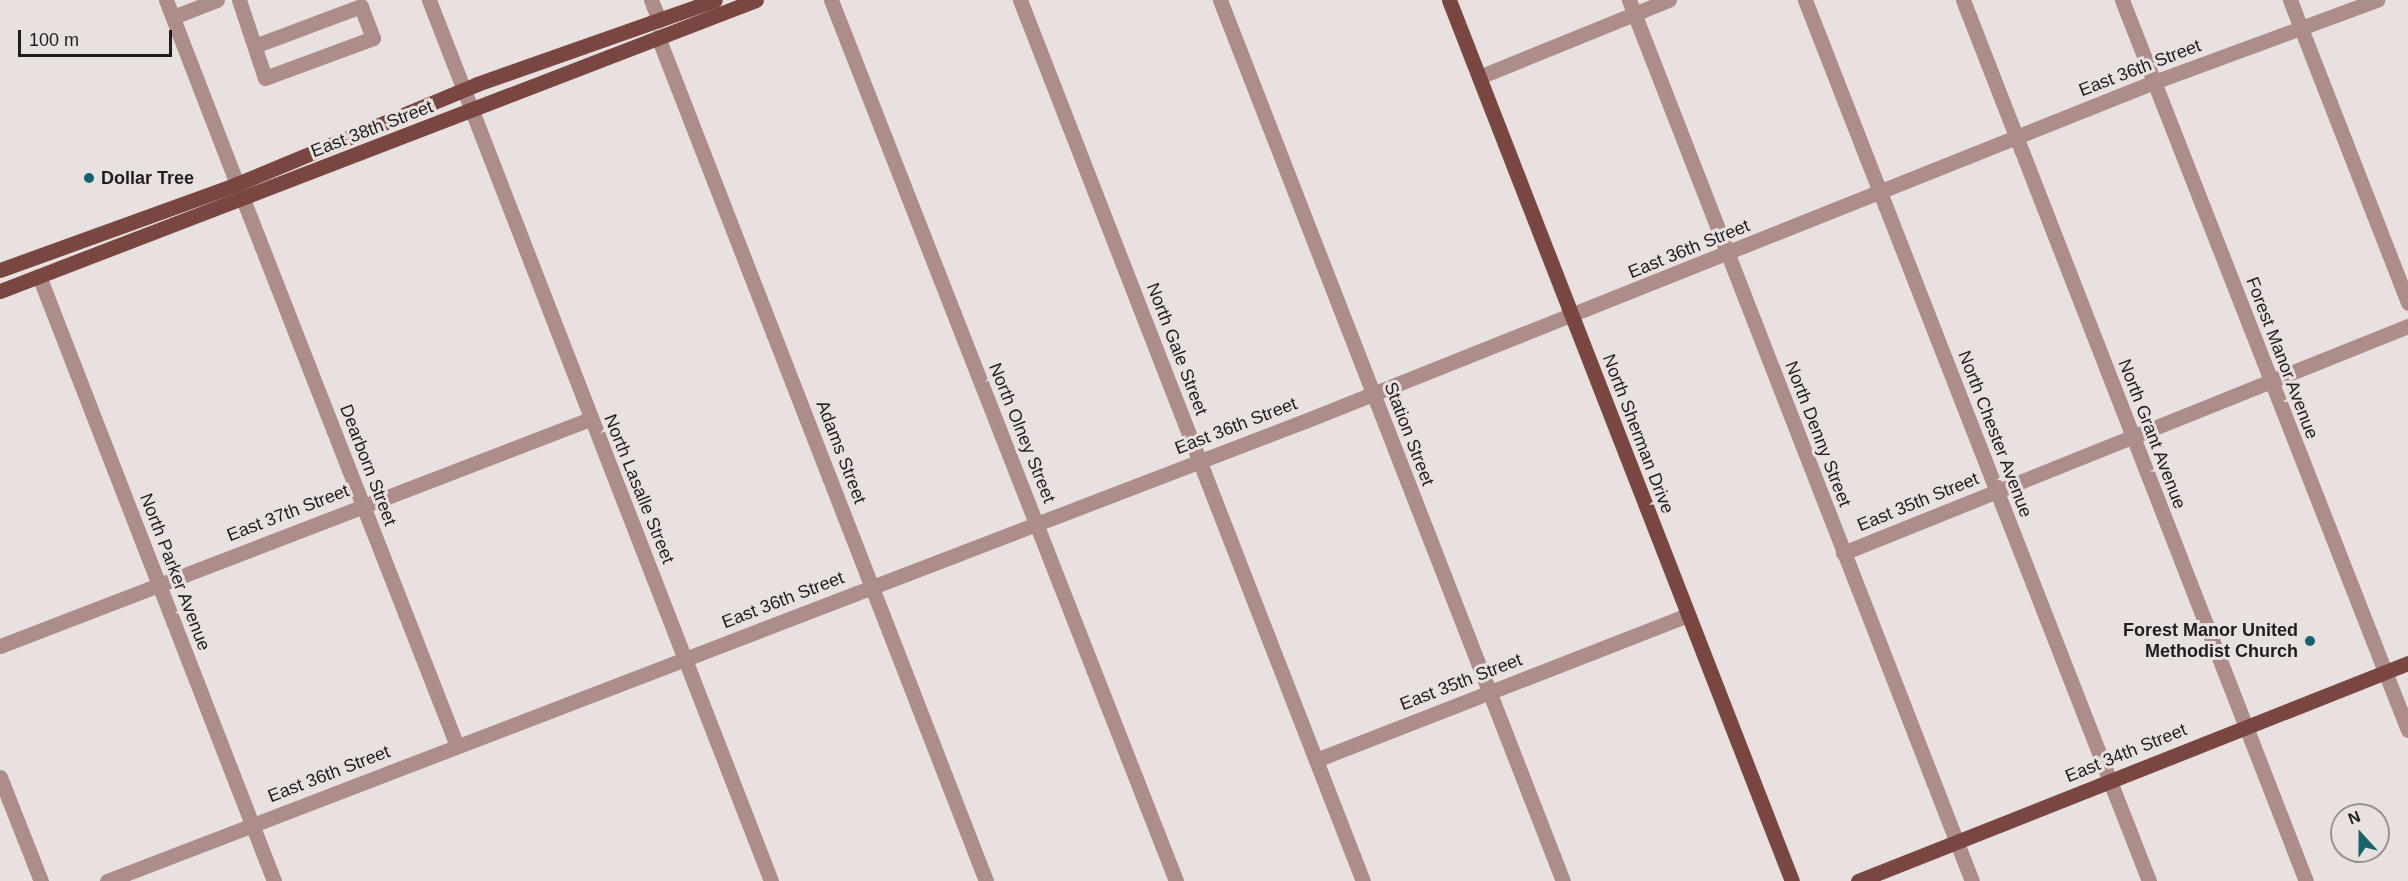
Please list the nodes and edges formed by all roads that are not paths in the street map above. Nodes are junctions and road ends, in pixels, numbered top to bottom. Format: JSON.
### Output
{"nodes":[{"id":1,"x":166,"y":0,"type":"edge"},
{"id":2,"x":217,"y":0,"type":"edge"},
{"id":3,"x":239,"y":0,"type":"edge"},
{"id":4,"x":429,"y":0,"type":"edge"},
{"id":5,"x":651,"y":0,"type":"edge"},
{"id":6,"x":715,"y":0,"type":"edge"},
{"id":7,"x":756,"y":0,"type":"edge"},
{"id":8,"x":831,"y":0,"type":"edge"},
{"id":9,"x":1020,"y":0,"type":"edge"},
{"id":10,"x":1220,"y":0,"type":"edge"},
{"id":11,"x":1449,"y":0,"type":"edge"},
{"id":12,"x":1669,"y":0,"type":"edge"},
{"id":13,"x":1805,"y":0,"type":"edge"},
{"id":14,"x":1963,"y":0,"type":"edge"},
{"id":15,"x":2122,"y":0,"type":"edge"},
{"id":16,"x":2290,"y":0,"type":"edge"},
{"id":17,"x":2377,"y":0,"type":"edge"},
{"id":18,"x":1631,"y":7,"type":"edge"},
{"id":19,"x":173,"y":17,"type":"junction"},
{"id":20,"x":659,"y":20,"type":"junction"},
{"id":21,"x":2302,"y":30,"type":"junction"},
{"id":22,"x":658,"y":37,"type":"junction"},
{"id":23,"x":257,"y":45,"type":"junction"},
{"id":24,"x":1479,"y":77,"type":"junction"},
{"id":25,"x":2154,"y":82,"type":"junction"},
{"id":26,"x":463,"y":90,"type":"junction"},
{"id":27,"x":471,"y":111,"type":"junction"},
{"id":28,"x":2016,"y":137,"type":"junction"},
{"id":29,"x":237,"y":184,"type":"junction"},
{"id":30,"x":1880,"y":192,"type":"junction"},
{"id":31,"x":243,"y":199,"type":"junction"},
{"id":32,"x":1728,"y":254,"type":"junction"},
{"id":33,"x":0,"y":270,"type":"edge"},
{"id":34,"x":39,"y":276,"type":"junction"},
{"id":35,"x":0,"y":291,"type":"edge"},
{"id":36,"x":2408,"y":303,"type":"edge"},
{"id":37,"x":1572,"y":317,"type":"junction"},
{"id":38,"x":2408,"y":326,"type":"edge"},
{"id":39,"x":2270,"y":381,"type":"junction"},
{"id":40,"x":1373,"y":394,"type":"junction"},
{"id":41,"x":590,"y":418,"type":"junction"},
{"id":42,"x":2133,"y":438,"type":"junction"},
{"id":43,"x":1200,"y":461,"type":"junction"},
{"id":44,"x":1996,"y":492,"type":"junction"},
{"id":45,"x":363,"y":506,"type":"junction"},
{"id":46,"x":1036,"y":523,"type":"junction"},
{"id":47,"x":1843,"y":553,"type":"junction"},
{"id":48,"x":158,"y":583,"type":"junction"},
{"id":49,"x":872,"y":588,"type":"junction"},
{"id":50,"x":1688,"y":615,"type":"junction"},
{"id":51,"x":0,"y":646,"type":"edge"},
{"id":52,"x":685,"y":658,"type":"junction"},
{"id":53,"x":2408,"y":663,"type":"edge"},
{"id":54,"x":2385,"y":672,"type":"junction"},
{"id":55,"x":1490,"y":692,"type":"junction"},
{"id":56,"x":2246,"y":726,"type":"junction"},
{"id":57,"x":2408,"y":730,"type":"edge"},
{"id":58,"x":457,"y":746,"type":"junction"},
{"id":59,"x":1316,"y":760,"type":"junction"},
{"id":60,"x":0,"y":777,"type":"edge"},
{"id":61,"x":2109,"y":781,"type":"junction"},
{"id":62,"x":252,"y":825,"type":"junction"},
{"id":63,"x":1957,"y":842,"type":"junction"},
{"id":64,"x":41,"y":881,"type":"edge"},
{"id":65,"x":106,"y":881,"type":"edge"},
{"id":66,"x":274,"y":881,"type":"edge"},
{"id":67,"x":771,"y":881,"type":"edge"},
{"id":68,"x":986,"y":881,"type":"edge"},
{"id":69,"x":1176,"y":881,"type":"edge"},
{"id":70,"x":1363,"y":881,"type":"edge"},
{"id":71,"x":1563,"y":881,"type":"edge"},
{"id":72,"x":1792,"y":881,"type":"edge"},
{"id":73,"x":1858,"y":881,"type":"edge"},
{"id":74,"x":1972,"y":881,"type":"edge"},
{"id":75,"x":2149,"y":881,"type":"edge"},
{"id":76,"x":2306,"y":881,"type":"edge"}],
"edges":[{"from":1,"to":19,"type":"street"},
{"from":2,"to":19,"type":"street"},
{"from":3,"to":23,"type":"street"},
{"from":4,"to":26,"type":"street","name":"North Lasalle Street"},
{"from":5,"to":20,"type":"street"},
{"from":6,"to":20,"type":"main road","name":"East 38th Street"},
{"from":7,"to":22,"type":"main road","name":"East 38th Street"},
{"from":8,"to":46,"type":"street","name":"North Olney Street"},
{"from":9,"to":43,"type":"street","name":"North Gale Street"},
{"from":10,"to":40,"type":"street","name":"Station Street"},
{"from":11,"to":24,"type":"main road","name":"North Sherman Drive"},
{"from":12,"to":18,"type":"street"},
{"from":13,"to":30,"type":"street","name":"North Chester Avenue"},
{"from":14,"to":28,"type":"street","name":"North Grant Avenue"},
{"from":15,"to":25,"type":"street","name":"Forest Manor Avenue"},
{"from":16,"to":21,"type":"street"},
{"from":17,"to":21,"type":"street","name":"East 36th Street"},
{"from":18,"to":24,"type":"street"},
{"from":18,"to":32,"type":"street","name":"North Denny Street"},
{"from":19,"to":29,"type":"street"},
{"from":20,"to":26,"type":"main road","name":"East 38th Street"},
{"from":21,"to":25,"type":"street","name":"East 36th Street"},
{"from":21,"to":36,"type":"street"},
{"from":22,"to":27,"type":"main road","name":"East 38th Street"},
{"from":22,"to":49,"type":"street","name":"Adams Street"},
{"from":23,"to":23,"type":"street"},
{"from":24,"to":37,"type":"main road","name":"North Sherman Drive"},
{"from":25,"to":28,"type":"street","name":"East 36th Street"},
{"from":25,"to":39,"type":"street","name":"Forest Manor Avenue"},
{"from":26,"to":27,"type":"street","name":"North Lasalle Street"},
{"from":26,"to":29,"type":"main road","name":"East 38th Street"},
{"from":27,"to":31,"type":"main road","name":"East 38th Street"},
{"from":27,"to":41,"type":"street","name":"North Lasalle Street"},
{"from":28,"to":30,"type":"street","name":"East 36th Street"},
{"from":28,"to":42,"type":"street","name":"North Grant Avenue"},
{"from":29,"to":33,"type":"main road","name":"East 38th Street"},
{"from":30,"to":32,"type":"street","name":"East 36th Street"},
{"from":30,"to":44,"type":"street","name":"North Chester Avenue"},
{"from":31,"to":34,"type":"main road","name":"East 38th Street"},
{"from":31,"to":45,"type":"street","name":"Dearborn Street"},
{"from":32,"to":37,"type":"street","name":"East 36th Street"},
{"from":32,"to":47,"type":"street","name":"North Denny Street"},
{"from":34,"to":35,"type":"main road","name":"East 38th Street"},
{"from":34,"to":48,"type":"street","name":"North Parker Avenue"},
{"from":37,"to":40,"type":"street","name":"East 36th Street"},
{"from":37,"to":50,"type":"main road","name":"North Sherman Drive"},
{"from":38,"to":39,"type":"street","name":"East 35th Street"},
{"from":39,"to":42,"type":"street","name":"East 35th Street"},
{"from":39,"to":54,"type":"street","name":"Forest Manor Avenue"},
{"from":40,"to":43,"type":"street","name":"East 36th Street"},
{"from":40,"to":55,"type":"street","name":"Station Street"},
{"from":41,"to":45,"type":"street","name":"East 37th Street"},
{"from":41,"to":52,"type":"street","name":"North Lasalle Street"},
{"from":42,"to":44,"type":"street","name":"East 35th Street"},
{"from":42,"to":56,"type":"street","name":"North Grant Avenue"},
{"from":43,"to":46,"type":"street","name":"East 36th Street"},
{"from":43,"to":59,"type":"street","name":"North Gale Street"},
{"from":44,"to":47,"type":"street","name":"East 35th Street"},
{"from":44,"to":61,"type":"street","name":"North Chester Avenue"},
{"from":45,"to":48,"type":"street","name":"East 37th Street"},
{"from":45,"to":58,"type":"street","name":"Dearborn Street"},
{"from":46,"to":49,"type":"street","name":"East 36th Street"},
{"from":46,"to":69,"type":"street","name":"North Olney Street"},
{"from":47,"to":63,"type":"street","name":"North Denny Street"},
{"from":48,"to":51,"type":"street","name":"East 37th Street"},
{"from":48,"to":62,"type":"street","name":"North Parker Avenue"},
{"from":49,"to":52,"type":"street","name":"East 36th Street"},
{"from":49,"to":68,"type":"street","name":"Adams Street"},
{"from":50,"to":55,"type":"street","name":"East 35th Street"},
{"from":50,"to":72,"type":"main road","name":"North Sherman Drive"},
{"from":52,"to":58,"type":"street","name":"East 36th Street"},
{"from":52,"to":67,"type":"street","name":"North Lasalle Street"},
{"from":53,"to":54,"type":"main road","name":"East 34th Street"},
{"from":54,"to":56,"type":"main road","name":"East 34th Street"},
{"from":54,"to":57,"type":"street","name":"Forest Manor Avenue"},
{"from":55,"to":59,"type":"street","name":"East 35th Street"},
{"from":55,"to":71,"type":"street","name":"Station Street"},
{"from":56,"to":61,"type":"main road","name":"East 34th Street"},
{"from":56,"to":76,"type":"street","name":"North Grant Avenue"},
{"from":58,"to":62,"type":"street","name":"East 36th Street"},
{"from":59,"to":70,"type":"street","name":"North Gale Street"},
{"from":60,"to":64,"type":"street"},
{"from":61,"to":63,"type":"main road","name":"East 34th Street"},
{"from":61,"to":75,"type":"street","name":"North Chester Avenue"},
{"from":62,"to":65,"type":"street","name":"East 36th Street"},
{"from":62,"to":66,"type":"street","name":"North Parker Avenue"},
{"from":63,"to":73,"type":"main road","name":"East 34th Street"},
{"from":63,"to":74,"type":"street","name":"North Denny Street"}]}
